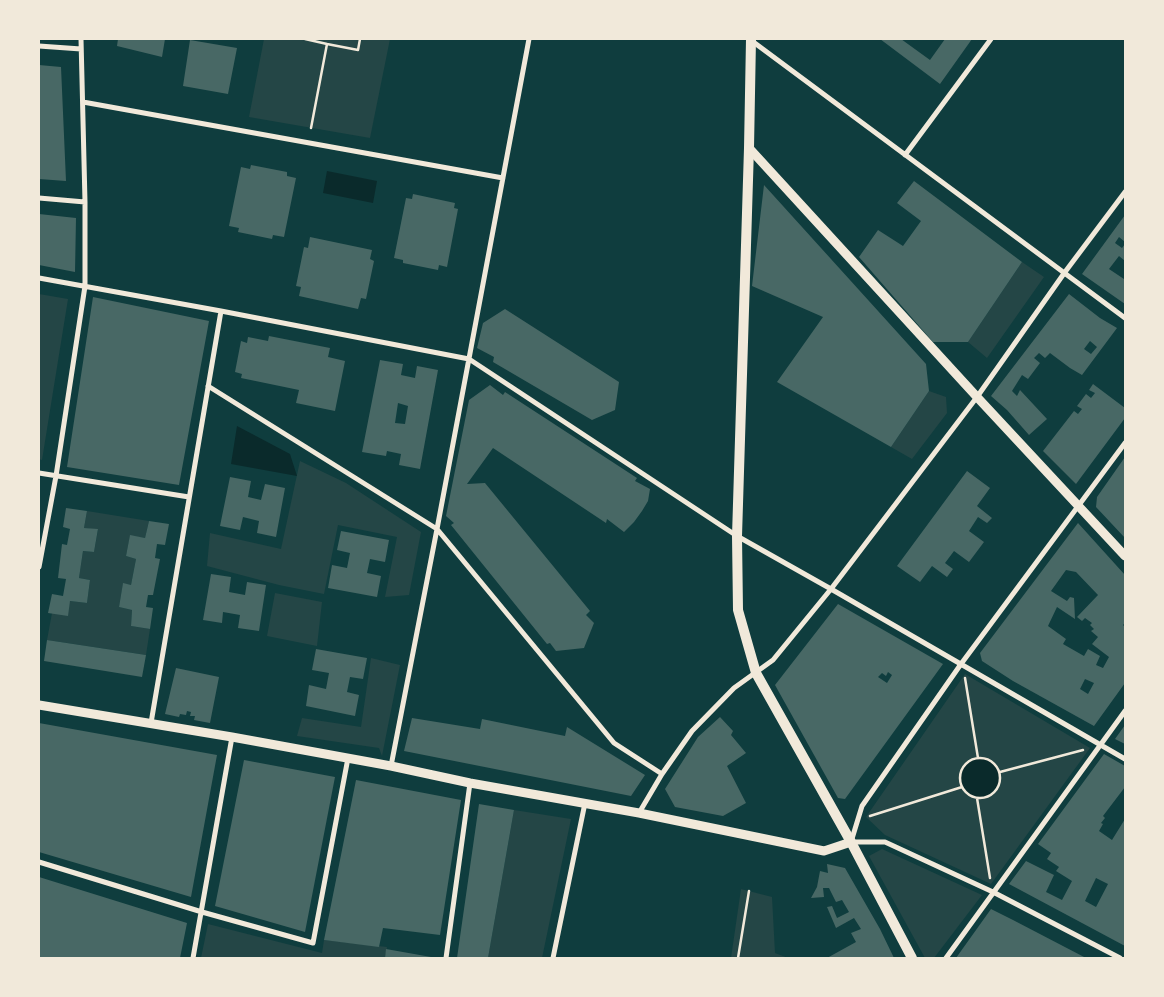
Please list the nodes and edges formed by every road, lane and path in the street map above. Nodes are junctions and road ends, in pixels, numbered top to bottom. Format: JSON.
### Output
{"nodes":[{"id":1,"x":81,"y":39,"type":"edge"},
{"id":2,"x":304,"y":39,"type":"edge"},
{"id":3,"x":360,"y":39,"type":"edge"},
{"id":4,"x":529,"y":39,"type":"edge"},
{"id":5,"x":991,"y":39,"type":"edge"},
{"id":6,"x":751,"y":40,"type":"edge"},
{"id":7,"x":327,"y":44,"type":"junction"},
{"id":8,"x":39,"y":46,"type":"edge"},
{"id":9,"x":81,"y":49,"type":"junction"},
{"id":10,"x":83,"y":102,"type":"junction"},
{"id":11,"x":311,"y":128,"type":"dead end"},
{"id":12,"x":749,"y":148,"type":"junction"},
{"id":13,"x":905,"y":154,"type":"junction"},
{"id":14,"x":503,"y":178,"type":"junction"},
{"id":15,"x":1125,"y":192,"type":"edge"},
{"id":16,"x":39,"y":198,"type":"edge"},
{"id":17,"x":85,"y":202,"type":"junction"},
{"id":18,"x":1065,"y":272,"type":"junction"},
{"id":19,"x":39,"y":278,"type":"edge"},
{"id":20,"x":85,"y":286,"type":"junction"},
{"id":21,"x":221,"y":311,"type":"junction"},
{"id":22,"x":1125,"y":318,"type":"edge"},
{"id":23,"x":469,"y":359,"type":"junction"},
{"id":24,"x":208,"y":386,"type":"junction"},
{"id":25,"x":977,"y":398,"type":"junction"},
{"id":26,"x":1125,"y":443,"type":"edge"},
{"id":27,"x":39,"y":473,"type":"edge"},
{"id":28,"x":56,"y":476,"type":"junction"},
{"id":29,"x":189,"y":497,"type":"junction"},
{"id":30,"x":1078,"y":506,"type":"junction"},
{"id":31,"x":437,"y":530,"type":"junction"},
{"id":32,"x":737,"y":536,"type":"junction"},
{"id":33,"x":1125,"y":556,"type":"edge"},
{"id":34,"x":39,"y":567,"type":"edge"},
{"id":35,"x":831,"y":589,"type":"junction"},
{"id":36,"x":962,"y":664,"type":"junction"},
{"id":37,"x":756,"y":673,"type":"junction"},
{"id":38,"x":965,"y":674,"type":"dead end"},
{"id":39,"x":39,"y":705,"type":"edge"},
{"id":40,"x":1125,"y":711,"type":"edge"},
{"id":41,"x":151,"y":723,"type":"junction"},
{"id":42,"x":232,"y":737,"type":"junction"},
{"id":43,"x":1100,"y":745,"type":"junction"},
{"id":44,"x":1090,"y":748,"type":"dead end"},
{"id":45,"x":348,"y":758,"type":"junction"},
{"id":46,"x":978,"y":758,"type":"junction"},
{"id":47,"x":1125,"y":759,"type":"edge"},
{"id":48,"x":390,"y":766,"type":"junction"},
{"id":49,"x":1000,"y":772,"type":"junction"},
{"id":50,"x":662,"y":774,"type":"junction"},
{"id":51,"x":470,"y":783,"type":"junction"},
{"id":52,"x":962,"y":787,"type":"junction"},
{"id":53,"x":977,"y":798,"type":"junction"},
{"id":54,"x":584,"y":803,"type":"junction"},
{"id":55,"x":638,"y":813,"type":"junction"},
{"id":56,"x":866,"y":817,"type":"dead end"},
{"id":57,"x":851,"y":842,"type":"junction"},
{"id":58,"x":39,"y":862,"type":"edge"},
{"id":59,"x":991,"y":884,"type":"dead end"},
{"id":60,"x":749,"y":891,"type":"dead end"},
{"id":61,"x":993,"y":892,"type":"junction"},
{"id":62,"x":202,"y":912,"type":"junction"},
{"id":63,"x":193,"y":958,"type":"edge"},
{"id":64,"x":446,"y":958,"type":"edge"},
{"id":65,"x":553,"y":958,"type":"edge"},
{"id":66,"x":738,"y":958,"type":"edge"},
{"id":67,"x":912,"y":958,"type":"edge"},
{"id":68,"x":946,"y":958,"type":"edge"},
{"id":69,"x":1120,"y":958,"type":"edge"}],
"edges":[{"from":1,"to":9,"type":"street"},
{"from":2,"to":7,"type":"path"},
{"from":3,"to":7,"type":"path"},
{"from":4,"to":14,"type":"street"},
{"from":5,"to":13,"type":"street"},
{"from":6,"to":12,"type":"main road"},
{"from":6,"to":13,"type":"street"},
{"from":7,"to":11,"type":"path"},
{"from":8,"to":9,"type":"street"},
{"from":9,"to":10,"type":"street"},
{"from":10,"to":14,"type":"street"},
{"from":10,"to":17,"type":"street"},
{"from":12,"to":25,"type":"street"},
{"from":12,"to":32,"type":"main road"},
{"from":13,"to":18,"type":"street"},
{"from":14,"to":23,"type":"street"},
{"from":15,"to":18,"type":"street"},
{"from":16,"to":17,"type":"street"},
{"from":17,"to":20,"type":"street"},
{"from":18,"to":22,"type":"street"},
{"from":18,"to":25,"type":"street"},
{"from":19,"to":20,"type":"street"},
{"from":20,"to":21,"type":"street"},
{"from":20,"to":28,"type":"street"},
{"from":21,"to":23,"type":"street"},
{"from":21,"to":24,"type":"street"},
{"from":23,"to":31,"type":"street"},
{"from":23,"to":32,"type":"street"},
{"from":24,"to":29,"type":"street"},
{"from":24,"to":31,"type":"street"},
{"from":25,"to":30,"type":"street"},
{"from":25,"to":35,"type":"street"},
{"from":26,"to":30,"type":"street"},
{"from":27,"to":28,"type":"street"},
{"from":28,"to":29,"type":"street"},
{"from":28,"to":34,"type":"street"},
{"from":29,"to":41,"type":"street"},
{"from":30,"to":33,"type":"street"},
{"from":30,"to":36,"type":"street"},
{"from":31,"to":48,"type":"street"},
{"from":31,"to":50,"type":"street"},
{"from":32,"to":35,"type":"street"},
{"from":32,"to":37,"type":"main road"},
{"from":35,"to":36,"type":"street"},
{"from":35,"to":37,"type":"street"},
{"from":36,"to":43,"type":"street"},
{"from":36,"to":57,"type":"street"},
{"from":37,"to":50,"type":"street"},
{"from":37,"to":57,"type":"main road"},
{"from":38,"to":46,"type":"path"},
{"from":39,"to":41,"type":"street"},
{"from":40,"to":43,"type":"street"},
{"from":41,"to":42,"type":"street"},
{"from":42,"to":45,"type":"street"},
{"from":42,"to":62,"type":"street"},
{"from":43,"to":47,"type":"street"},
{"from":43,"to":61,"type":"street"},
{"from":44,"to":49,"type":"path"},
{"from":45,"to":48,"type":"street"},
{"from":45,"to":62,"type":"street"},
{"from":46,"to":49,"type":"path"},
{"from":46,"to":52,"type":"path"},
{"from":48,"to":51,"type":"street"},
{"from":49,"to":53,"type":"path"},
{"from":50,"to":55,"type":"street"},
{"from":51,"to":54,"type":"street"},
{"from":51,"to":64,"type":"street"},
{"from":52,"to":53,"type":"path"},
{"from":52,"to":56,"type":"path"},
{"from":53,"to":59,"type":"path"},
{"from":54,"to":55,"type":"street"},
{"from":54,"to":65,"type":"street"},
{"from":55,"to":57,"type":"street"},
{"from":57,"to":61,"type":"street"},
{"from":57,"to":67,"type":"main road"},
{"from":58,"to":62,"type":"street"},
{"from":60,"to":66,"type":"path"},
{"from":61,"to":68,"type":"street"},
{"from":61,"to":69,"type":"street"},
{"from":62,"to":63,"type":"street"}]}
